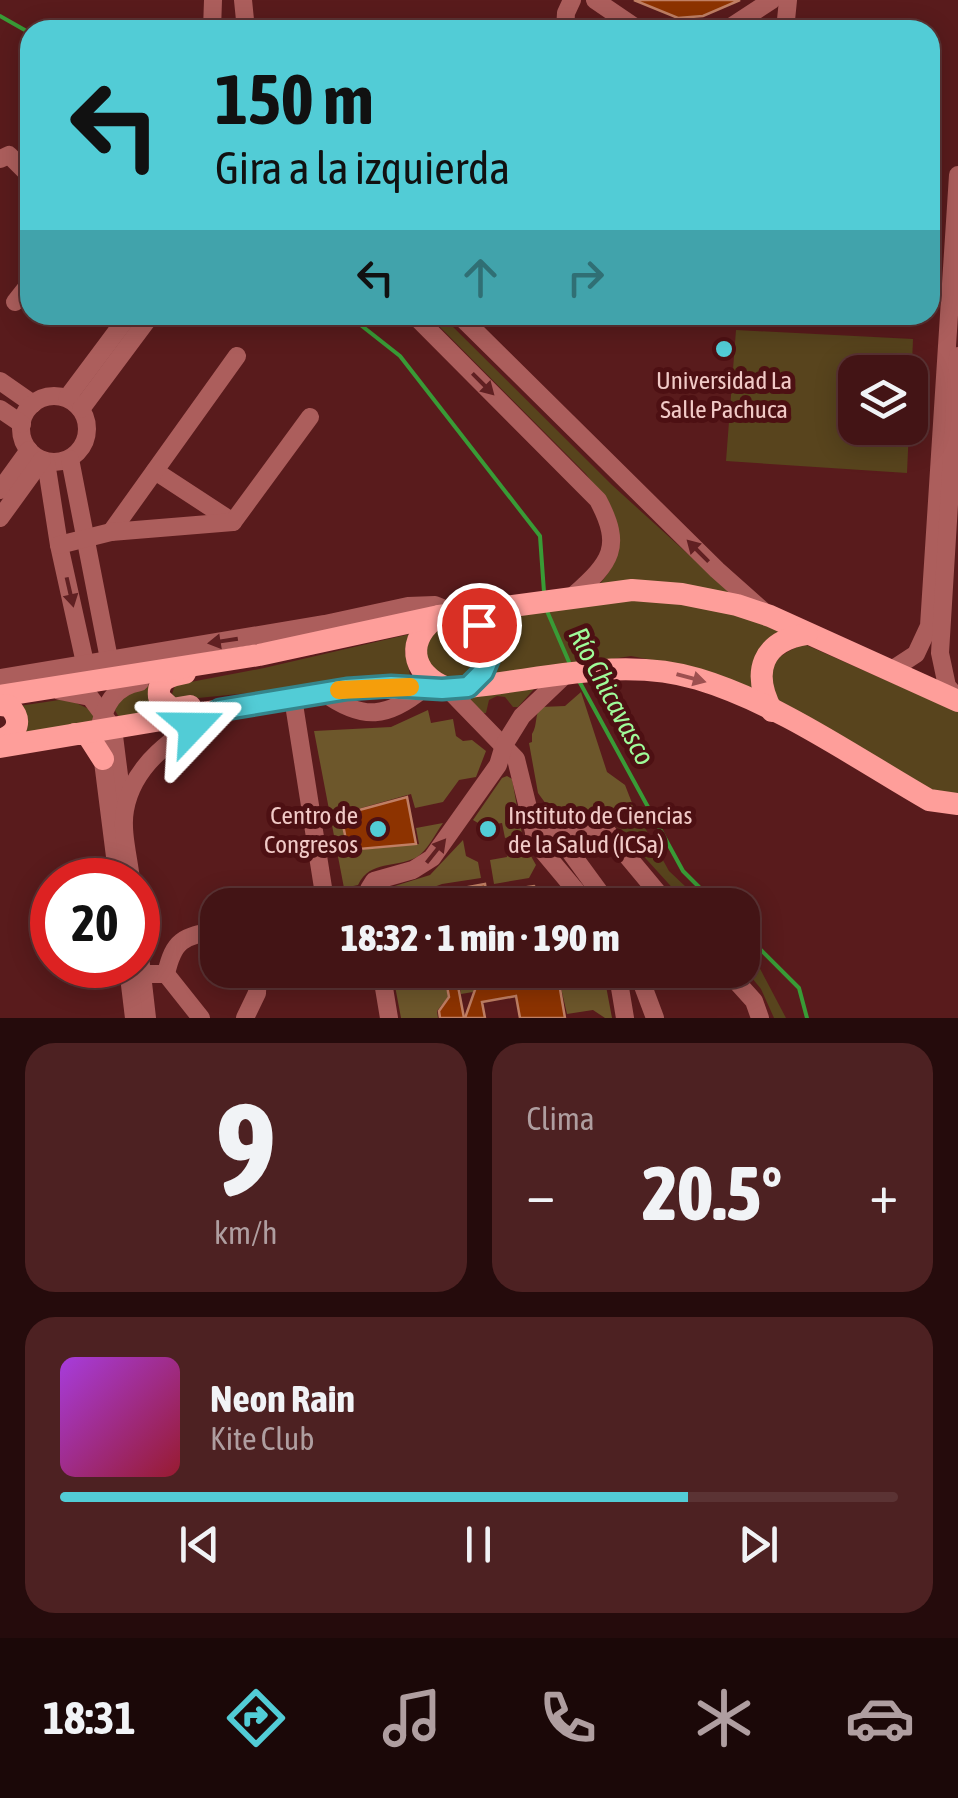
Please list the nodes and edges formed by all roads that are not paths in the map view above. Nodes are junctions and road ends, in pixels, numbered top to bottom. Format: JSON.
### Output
{"nodes":[{"id":1,"x":595,"y":0,"type":"edge"},
{"id":2,"x":772,"y":0,"type":"edge"},
{"id":3,"x":624,"y":20,"type":"edge"},
{"id":4,"x":741,"y":20,"type":"edge"},
{"id":5,"x":0,"y":159,"type":"edge"},
{"id":6,"x":20,"y":166,"type":"edge"},
{"id":7,"x":958,"y":175,"type":"edge"},
{"id":8,"x":20,"y":296,"type":"edge"},
{"id":9,"x":15,"y":302,"type":"dead end"},
{"id":10,"x":945,"y":306,"type":"edge"},
{"id":11,"x":123,"y":325,"type":"edge"},
{"id":12,"x":142,"y":325,"type":"edge"},
{"id":13,"x":424,"y":325,"type":"edge"},
{"id":14,"x":469,"y":325,"type":"edge"},
{"id":15,"x":237,"y":356,"type":"dead end"},
{"id":16,"x":958,"y":356,"type":"edge"},
{"id":17,"x":0,"y":381,"type":"edge"},
{"id":18,"x":33,"y":404,"type":"junction"},
{"id":19,"x":74,"y":404,"type":"junction"},
{"id":20,"x":0,"y":409,"type":"edge"},
{"id":21,"x":310,"y":417,"type":"dead end"},
{"id":22,"x":22,"y":424,"type":"junction"},
{"id":23,"x":39,"y":457,"type":"junction"},
{"id":24,"x":70,"y":459,"type":"junction"},
{"id":25,"x":155,"y":471,"type":"junction"},
{"id":26,"x":0,"y":490,"type":"edge"},
{"id":27,"x":0,"y":518,"type":"edge"},
{"id":28,"x":232,"y":522,"type":"junction"},
{"id":29,"x":111,"y":532,"type":"junction"},
{"id":30,"x":952,"y":538,"type":"edge"},
{"id":31,"x":86,"y":539,"type":"junction"},
{"id":32,"x":59,"y":545,"type":"junction"},
{"id":33,"x":556,"y":598,"type":"junction"},
{"id":34,"x":447,"y":615,"type":"junction"},
{"id":35,"x":770,"y":616,"type":"junction"},
{"id":36,"x":807,"y":634,"type":"junction"},
{"id":37,"x":283,"y":640,"type":"junction"},
{"id":38,"x":109,"y":660,"type":"junction"},
{"id":39,"x":86,"y":663,"type":"junction"},
{"id":40,"x":890,"y":670,"type":"junction"},
{"id":41,"x":578,"y":673,"type":"junction"},
{"id":42,"x":0,"y":678,"type":"edge"},
{"id":43,"x":165,"y":678,"type":"junction"},
{"id":44,"x":458,"y":688,"type":"junction"},
{"id":45,"x":28,"y":690,"type":"junction"},
{"id":46,"x":0,"y":696,"type":"edge"},
{"id":47,"x":293,"y":698,"type":"junction"},
{"id":48,"x":958,"y":700,"type":"edge"},
{"id":49,"x":268,"y":702,"type":"junction"},
{"id":50,"x":0,"y":705,"type":"edge"},
{"id":51,"x":220,"y":710,"type":"junction"},
{"id":52,"x":772,"y":710,"type":"junction"},
{"id":53,"x":522,"y":716,"type":"junction"},
{"id":54,"x":480,"y":722,"type":"junction"},
{"id":55,"x":105,"y":723,"type":"junction"},
{"id":56,"x":75,"y":734,"type":"junction"},
{"id":57,"x":0,"y":743,"type":"edge"},
{"id":58,"x":504,"y":745,"type":"junction"},
{"id":59,"x":103,"y":759,"type":"junction"},
{"id":60,"x":958,"y":804,"type":"edge"},
{"id":61,"x":124,"y":812,"type":"junction"},
{"id":62,"x":534,"y":834,"type":"junction"},
{"id":63,"x":560,"y":838,"type":"junction"},
{"id":64,"x":115,"y":858,"type":"edge"},
{"id":65,"x":129,"y":858,"type":"edge"},
{"id":66,"x":323,"y":888,"type":"edge"},
{"id":67,"x":370,"y":888,"type":"edge"},
{"id":68,"x":573,"y":888,"type":"edge"},
{"id":69,"x":597,"y":888,"type":"edge"},
{"id":70,"x":654,"y":888,"type":"edge"},
{"id":71,"x":200,"y":934,"type":"edge"},
{"id":72,"x":160,"y":973,"type":"edge"},
{"id":73,"x":166,"y":974,"type":"junction"},
{"id":74,"x":133,"y":988,"type":"edge"},
{"id":75,"x":138,"y":988,"type":"edge"},
{"id":76,"x":256,"y":988,"type":"edge"},
{"id":77,"x":383,"y":988,"type":"edge"},
{"id":78,"x":620,"y":988,"type":"edge"},
{"id":79,"x":641,"y":988,"type":"edge"},
{"id":80,"x":742,"y":988,"type":"edge"},
{"id":81,"x":254,"y":999,"type":"junction"},
{"id":82,"x":654,"y":1012,"type":"edge"},
{"id":83,"x":624,"y":1015,"type":"edge"},
{"id":84,"x":134,"y":1018,"type":"edge"},
{"id":85,"x":146,"y":1018,"type":"edge"},
{"id":86,"x":201,"y":1018,"type":"edge"},
{"id":87,"x":246,"y":1018,"type":"edge"},
{"id":88,"x":261,"y":1018,"type":"edge"},
{"id":89,"x":389,"y":1018,"type":"edge"},
{"id":90,"x":760,"y":1018,"type":"edge"}],
"edges":[{"from":1,"to":3,"type":"street"},
{"from":2,"to":4,"type":"street"},
{"from":5,"to":6,"type":"street"},
{"from":7,"to":10,"type":"street"},
{"from":8,"to":9,"type":"street"},
{"from":10,"to":40,"type":"street"},
{"from":11,"to":19,"type":"street"},
{"from":12,"to":19,"type":"street"},
{"from":13,"to":33,"type":"street","one_way":true},
{"from":35,"to":14,"type":"street","one_way":true},
{"from":15,"to":25,"type":"street"},
{"from":16,"to":30,"type":"street"},
{"from":17,"to":18,"type":"street"},
{"from":18,"to":19,"type":"street"},
{"from":18,"to":22,"type":"street"},
{"from":19,"to":24,"type":"street"},
{"from":20,"to":22,"type":"street"},
{"from":21,"to":28,"type":"street"},
{"from":22,"to":23,"type":"street"},
{"from":23,"to":24,"type":"street"},
{"from":23,"to":26,"type":"street"},
{"from":23,"to":27,"type":"street"},
{"from":23,"to":32,"type":"street"},
{"from":24,"to":31,"type":"street"},
{"from":25,"to":28,"type":"street"},
{"from":25,"to":29,"type":"street"},
{"from":28,"to":29,"type":"street"},
{"from":29,"to":31,"type":"street"},
{"from":30,"to":48,"type":"street"},
{"from":31,"to":32,"type":"street"},
{"from":31,"to":38,"type":"street"},
{"from":32,"to":39,"type":"street","one_way":true},
{"from":33,"to":34,"type":"main road"},
{"from":33,"to":35,"type":"main road"},
{"from":34,"to":37,"type":"main road"},
{"from":34,"to":44,"type":"main road"},
{"from":34,"to":44,"type":"main road"},
{"from":35,"to":36,"type":"main road"},
{"from":36,"to":40,"type":"main road"},
{"from":36,"to":52,"type":"main road"},
{"from":37,"to":38,"type":"street","one_way":true},
{"from":37,"to":43,"type":"main road"},
{"from":37,"to":45,"type":"main road"},
{"from":38,"to":39,"type":"street"},
{"from":39,"to":42,"type":"street"},
{"from":40,"to":48,"type":"main road"},
{"from":41,"to":44,"type":"main road"},
{"from":41,"to":52,"type":"main road","one_way":true},
{"from":41,"to":53,"type":"street"},
{"from":43,"to":49,"type":"main road"},
{"from":43,"to":55,"type":"street"},
{"from":44,"to":47,"type":"main road"},
{"from":44,"to":54,"type":"street"},
{"from":45,"to":46,"type":"main road"},
{"from":45,"to":55,"type":"street"},
{"from":47,"to":49,"type":"main road"},
{"from":47,"to":66,"type":"street"},
{"from":49,"to":51,"type":"main road"},
{"from":50,"to":57,"type":"main road"},
{"from":51,"to":55,"type":"main road"},
{"from":51,"to":61,"type":"street"},
{"from":52,"to":60,"type":"main road"},
{"from":53,"to":54,"type":"street"},
{"from":53,"to":58,"type":"street"},
{"from":54,"to":58,"type":"street"},
{"from":55,"to":56,"type":"main road"},
{"from":55,"to":59,"type":"street"},
{"from":55,"to":61,"type":"street"},
{"from":56,"to":57,"type":"main road"},
{"from":56,"to":59,"type":"main road"},
{"from":58,"to":62,"type":"street"},
{"from":67,"to":58,"type":"street","one_way":true},
{"from":59,"to":64,"type":"street"},
{"from":61,"to":65,"type":"street"},
{"from":62,"to":63,"type":"street"},
{"from":62,"to":68,"type":"street"},
{"from":63,"to":69,"type":"street"},
{"from":63,"to":70,"type":"street"},
{"from":71,"to":73,"type":"street"},
{"from":72,"to":73,"type":"street"},
{"from":73,"to":86,"type":"street"},
{"from":74,"to":84,"type":"street"},
{"from":75,"to":85,"type":"street"},
{"from":76,"to":81,"type":"street"},
{"from":77,"to":89,"type":"street"},
{"from":78,"to":83,"type":"street"},
{"from":79,"to":82,"type":"street"},
{"from":80,"to":90,"type":"street"},
{"from":81,"to":87,"type":"street"},
{"from":81,"to":88,"type":"street"},
{"from":82,"to":83,"type":"street"}]}
